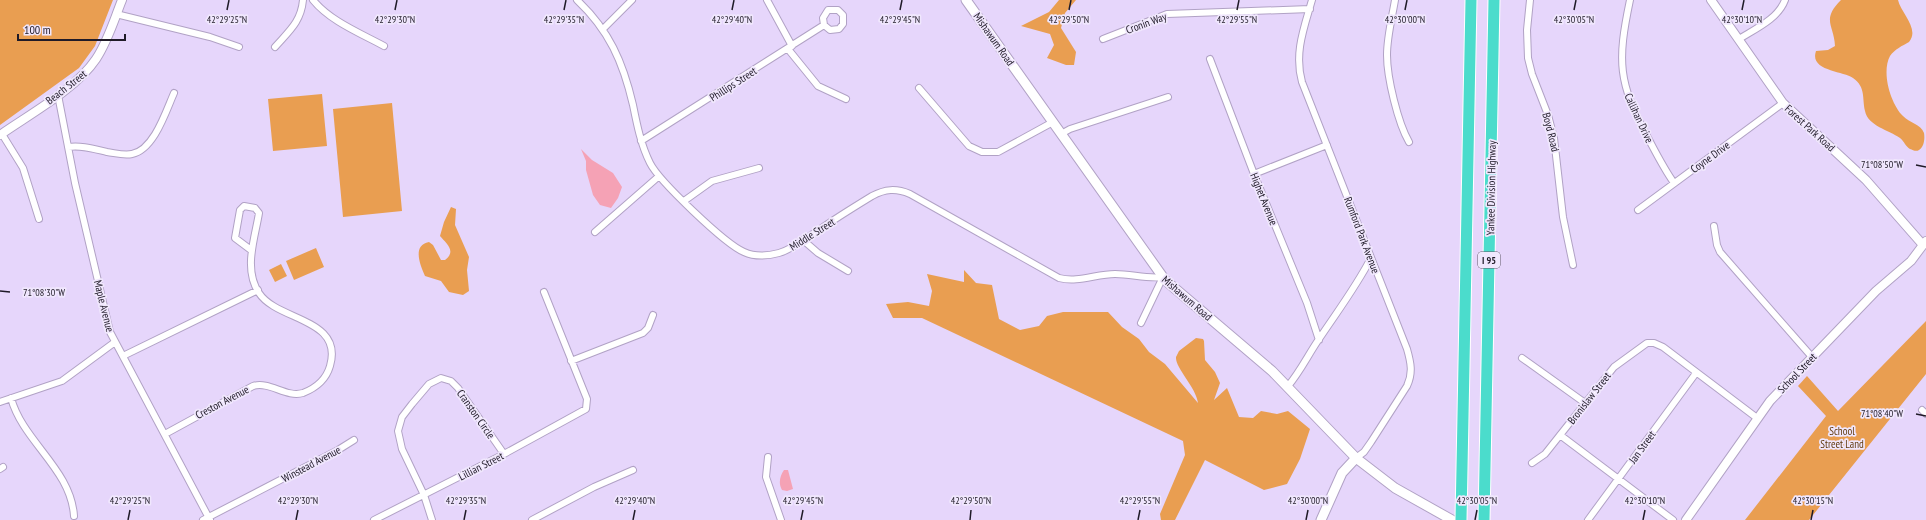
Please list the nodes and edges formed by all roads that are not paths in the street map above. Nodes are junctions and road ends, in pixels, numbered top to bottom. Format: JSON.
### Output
{"nodes":[{"id":1,"x":122,"y":0,"type":"edge"},
{"id":2,"x":303,"y":0,"type":"edge"},
{"id":3,"x":313,"y":0,"type":"edge"},
{"id":4,"x":577,"y":0,"type":"edge"},
{"id":5,"x":632,"y":0,"type":"edge"},
{"id":6,"x":767,"y":0,"type":"edge"},
{"id":7,"x":966,"y":0,"type":"edge"},
{"id":8,"x":1312,"y":0,"type":"edge"},
{"id":9,"x":1395,"y":0,"type":"edge"},
{"id":10,"x":1471,"y":0,"type":"edge"},
{"id":11,"x":1494,"y":0,"type":"edge"},
{"id":12,"x":1530,"y":0,"type":"edge"},
{"id":13,"x":1630,"y":0,"type":"edge"},
{"id":14,"x":1711,"y":0,"type":"edge"},
{"id":15,"x":1785,"y":0,"type":"edge"},
{"id":16,"x":1310,"y":9,"type":"junction"},
{"id":17,"x":116,"y":14,"type":"junction"},
{"id":18,"x":824,"y":25,"type":"dead end"},
{"id":19,"x":603,"y":29,"type":"junction"},
{"id":20,"x":1103,"y":39,"type":"dead end"},
{"id":21,"x":1739,"y":39,"type":"junction"},
{"id":22,"x":384,"y":46,"type":"dead end"},
{"id":23,"x":239,"y":47,"type":"dead end"},
{"id":24,"x":275,"y":47,"type":"dead end"},
{"id":25,"x":790,"y":47,"type":"junction"},
{"id":26,"x":1210,"y":59,"type":"dead end"},
{"id":27,"x":919,"y":88,"type":"dead end"},
{"id":28,"x":174,"y":93,"type":"dead end"},
{"id":29,"x":58,"y":95,"type":"junction"},
{"id":30,"x":1168,"y":96,"type":"dead end"},
{"id":31,"x":846,"y":99,"type":"dead end"},
{"id":32,"x":1783,"y":103,"type":"junction"},
{"id":33,"x":1053,"y":122,"type":"junction"},
{"id":34,"x":1,"y":134,"type":"edge"},
{"id":35,"x":1061,"y":134,"type":"junction"},
{"id":36,"x":641,"y":141,"type":"junction"},
{"id":37,"x":1409,"y":142,"type":"dead end"},
{"id":38,"x":1327,"y":145,"type":"junction"},
{"id":39,"x":68,"y":147,"type":"junction"},
{"id":40,"x":759,"y":168,"type":"dead end"},
{"id":41,"x":1254,"y":174,"type":"junction"},
{"id":42,"x":658,"y":177,"type":"junction"},
{"id":43,"x":1674,"y":183,"type":"junction"},
{"id":44,"x":684,"y":201,"type":"junction"},
{"id":45,"x":1638,"y":210,"type":"dead end"},
{"id":46,"x":39,"y":219,"type":"dead end"},
{"id":47,"x":1714,"y":226,"type":"dead end"},
{"id":48,"x":595,"y":232,"type":"dead end"},
{"id":49,"x":803,"y":240,"type":"junction"},
{"id":50,"x":1924,"y":243,"type":"edge"},
{"id":51,"x":251,"y":250,"type":"junction"},
{"id":52,"x":1371,"y":258,"type":"junction"},
{"id":53,"x":1572,"y":265,"type":"dead end"},
{"id":54,"x":848,"y":271,"type":"dead end"},
{"id":55,"x":1163,"y":277,"type":"junction"},
{"id":56,"x":258,"y":290,"type":"junction"},
{"id":57,"x":544,"y":292,"type":"dead end"},
{"id":58,"x":653,"y":315,"type":"dead end"},
{"id":59,"x":1141,"y":323,"type":"dead end"},
{"id":60,"x":1319,"y":340,"type":"junction"},
{"id":61,"x":115,"y":342,"type":"junction"},
{"id":62,"x":124,"y":356,"type":"junction"},
{"id":63,"x":1812,"y":357,"type":"junction"},
{"id":64,"x":1522,"y":358,"type":"dead end"},
{"id":65,"x":571,"y":360,"type":"junction"},
{"id":66,"x":1696,"y":373,"type":"junction"},
{"id":67,"x":1288,"y":386,"type":"junction"},
{"id":68,"x":12,"y":398,"type":"junction"},
{"id":69,"x":0,"y":402,"type":"edge"},
{"id":70,"x":1585,"y":404,"type":"junction"},
{"id":71,"x":1757,"y":418,"type":"junction"},
{"id":72,"x":164,"y":434,"type":"junction"},
{"id":73,"x":1560,"y":435,"type":"junction"},
{"id":74,"x":354,"y":440,"type":"dead end"},
{"id":75,"x":504,"y":454,"type":"junction"},
{"id":76,"x":768,"y":458,"type":"dead end"},
{"id":77,"x":1356,"y":458,"type":"junction"},
{"id":78,"x":1532,"y":463,"type":"dead end"},
{"id":79,"x":633,"y":470,"type":"dead end"},
{"id":80,"x":1619,"y":478,"type":"junction"},
{"id":81,"x":424,"y":495,"type":"junction"},
{"id":82,"x":74,"y":516,"type":"dead end"},
{"id":83,"x":208,"y":519,"type":"edge"},
{"id":84,"x":374,"y":520,"type":"edge"},
{"id":85,"x":432,"y":520,"type":"edge"},
{"id":86,"x":532,"y":520,"type":"edge"},
{"id":87,"x":781,"y":520,"type":"edge"},
{"id":88,"x":1321,"y":520,"type":"edge"},
{"id":89,"x":1452,"y":520,"type":"edge"},
{"id":90,"x":1461,"y":520,"type":"edge"},
{"id":91,"x":1484,"y":520,"type":"edge"},
{"id":92,"x":1588,"y":520,"type":"edge"},
{"id":93,"x":1673,"y":520,"type":"edge"},
{"id":94,"x":1686,"y":520,"type":"edge"}],
"edges":[{"from":1,"to":17,"type":"street","name":"Beach Street"},
{"from":2,"to":24,"type":"street"},
{"from":3,"to":22,"type":"street"},
{"from":4,"to":19,"type":"street","name":"Middle Street"},
{"from":5,"to":19,"type":"street"},
{"from":6,"to":25,"type":"street"},
{"from":7,"to":33,"type":"main road","name":"Mishawum Road"},
{"from":8,"to":16,"type":"street","name":"Rumford Park Avenue"},
{"from":9,"to":37,"type":"street"},
{"from":10,"to":90,"type":"highway","number":"I 95"},
{"from":11,"to":91,"type":"highway","name":"Yankee Division Highway","number":"I 95"},
{"from":12,"to":53,"type":"street","name":"Boyd Road"},
{"from":13,"to":43,"type":"street","name":"Callihan Drive"},
{"from":14,"to":21,"type":"street","name":"Forest Park Road"},
{"from":15,"to":21,"type":"street"},
{"from":16,"to":20,"type":"street","name":"Cronin Way"},
{"from":16,"to":38,"type":"street","name":"Rumford Park Avenue"},
{"from":17,"to":23,"type":"street"},
{"from":17,"to":29,"type":"street","name":"Beach Street"},
{"from":18,"to":25,"type":"street","name":"Phillips Street"},
{"from":19,"to":36,"type":"street","name":"Middle Street"},
{"from":21,"to":32,"type":"street","name":"Forest Park Road"},
{"from":25,"to":31,"type":"street"},
{"from":25,"to":36,"type":"street","name":"Phillips Street"},
{"from":26,"to":41,"type":"street","name":"Highet Avenue"},
{"from":27,"to":33,"type":"street"},
{"from":28,"to":39,"type":"street"},
{"from":29,"to":34,"type":"street","name":"Beach Street"},
{"from":29,"to":39,"type":"street","name":"Maple Avenue"},
{"from":30,"to":35,"type":"street"},
{"from":32,"to":43,"type":"street","name":"Coyne Drive"},
{"from":32,"to":50,"type":"street","name":"Forest Park Road"},
{"from":33,"to":35,"type":"main road","name":"Mishawum Road"},
{"from":34,"to":46,"type":"street"},
{"from":35,"to":55,"type":"main road","name":"Mishawum Road"},
{"from":36,"to":42,"type":"street","name":"Middle Street"},
{"from":38,"to":41,"type":"street"},
{"from":38,"to":52,"type":"street","name":"Rumford Park Avenue"},
{"from":39,"to":61,"type":"street","name":"Maple Avenue"},
{"from":40,"to":44,"type":"street"},
{"from":41,"to":60,"type":"street","name":"Highet Avenue"},
{"from":42,"to":44,"type":"street","name":"Middle Street"},
{"from":42,"to":48,"type":"street"},
{"from":43,"to":45,"type":"street","name":"Coyne Drive"},
{"from":44,"to":49,"type":"street","name":"Middle Street"},
{"from":47,"to":63,"type":"street"},
{"from":49,"to":54,"type":"street"},
{"from":49,"to":55,"type":"street","name":"Middle Street"},
{"from":50,"to":63,"type":"street","name":"School Street"},
{"from":51,"to":51,"type":"street"},
{"from":51,"to":56,"type":"street"},
{"from":52,"to":60,"type":"street"},
{"from":52,"to":77,"type":"street","name":"Rumford Park Avenue"},
{"from":55,"to":59,"type":"street"},
{"from":55,"to":67,"type":"main road","name":"Mishawum Road"},
{"from":56,"to":62,"type":"street"},
{"from":56,"to":72,"type":"street","name":"Creston Avenue"},
{"from":57,"to":65,"type":"street"},
{"from":58,"to":65,"type":"street"},
{"from":60,"to":67,"type":"street"},
{"from":61,"to":62,"type":"street","name":"Maple Avenue"},
{"from":61,"to":68,"type":"street"},
{"from":62,"to":72,"type":"street","name":"Maple Avenue"},
{"from":63,"to":71,"type":"street","name":"School Street"},
{"from":64,"to":70,"type":"street"},
{"from":65,"to":75,"type":"street","name":"Lillian Street"},
{"from":66,"to":70,"type":"street","name":"Bronislaw Street"},
{"from":66,"to":71,"type":"street"},
{"from":66,"to":80,"type":"street","name":"Jan Street"},
{"from":67,"to":77,"type":"main road","name":"Mishawum Road"},
{"from":68,"to":69,"type":"street"},
{"from":68,"to":82,"type":"street"},
{"from":70,"to":73,"type":"street","name":"Bronislaw Street"},
{"from":71,"to":94,"type":"street","name":"School Street"},
{"from":72,"to":83,"type":"street","name":"Maple Avenue"},
{"from":73,"to":78,"type":"street","name":"Bronislaw Street"},
{"from":73,"to":80,"type":"street"},
{"from":74,"to":83,"type":"street","name":"Winstead Avenue"},
{"from":75,"to":81,"type":"street","name":"Lillian Street"},
{"from":75,"to":81,"type":"street","name":"Cranston Circle"},
{"from":76,"to":87,"type":"street"},
{"from":77,"to":88,"type":"main road"},
{"from":77,"to":89,"type":"main road","name":"Mishawum Road"},
{"from":79,"to":86,"type":"street"},
{"from":80,"to":92,"type":"street","name":"Jan Street"},
{"from":80,"to":93,"type":"street"},
{"from":81,"to":84,"type":"street","name":"Lillian Street"},
{"from":81,"to":85,"type":"street","name":"Cranston Circle"}]}
